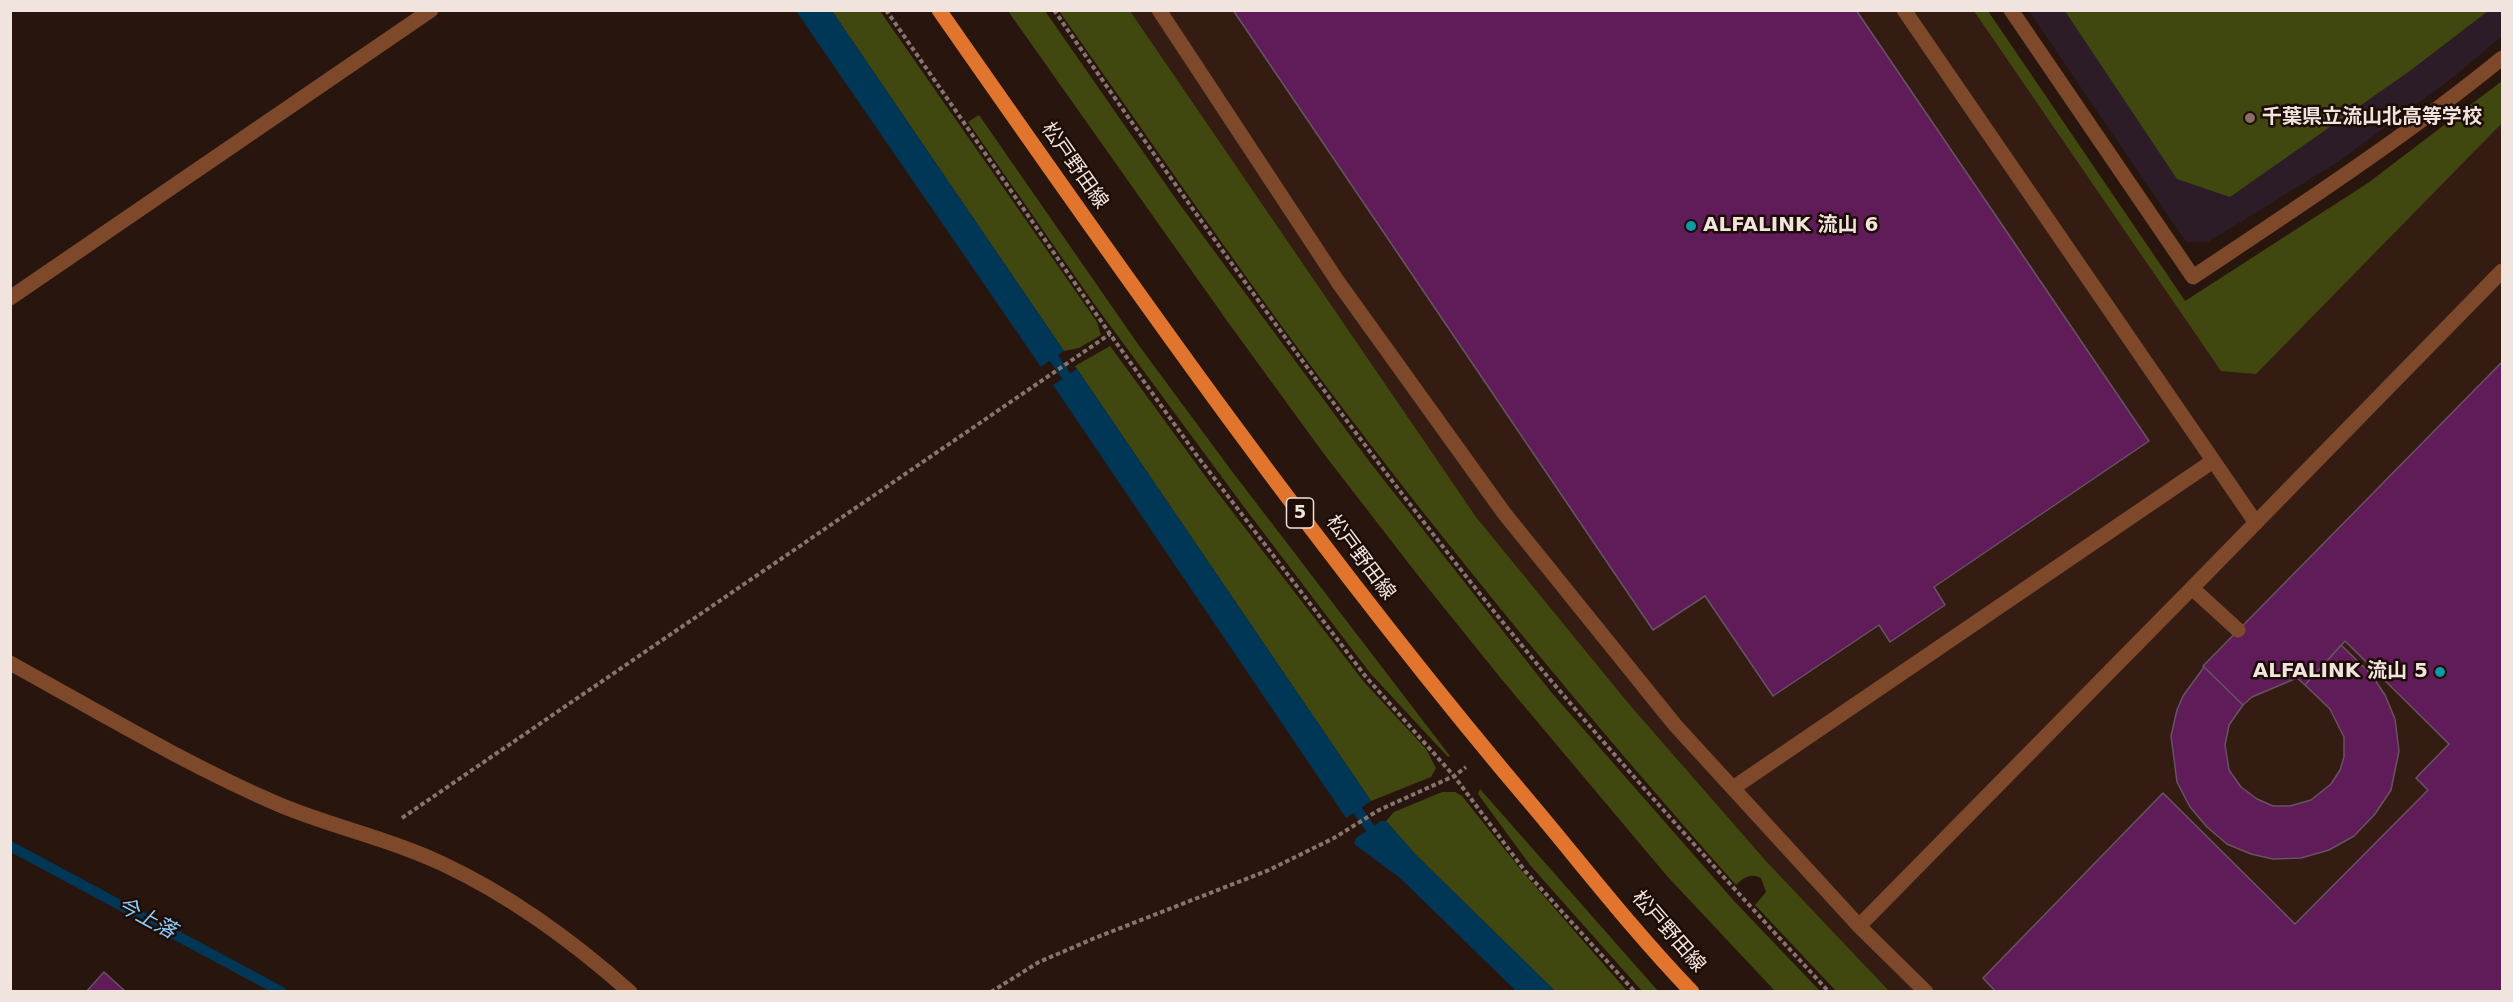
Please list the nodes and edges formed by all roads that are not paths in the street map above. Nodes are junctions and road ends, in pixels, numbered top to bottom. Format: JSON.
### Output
{"nodes":[{"id":1,"x":431,"y":10,"type":"edge"},
{"id":2,"x":939,"y":10,"type":"edge"},
{"id":3,"x":1159,"y":10,"type":"edge"},
{"id":4,"x":1904,"y":10,"type":"edge"},
{"id":5,"x":2011,"y":10,"type":"edge"},
{"id":6,"x":2502,"y":58,"type":"edge"},
{"id":7,"x":2502,"y":271,"type":"edge"},
{"id":8,"x":10,"y":298,"type":"edge"},
{"id":9,"x":2213,"y":461,"type":"junction"},
{"id":10,"x":2256,"y":523,"type":"junction"},
{"id":11,"x":2192,"y":588,"type":"junction"},
{"id":12,"x":2238,"y":630,"type":"dead end"},
{"id":13,"x":10,"y":663,"type":"edge"},
{"id":14,"x":1733,"y":788,"type":"junction"},
{"id":15,"x":1859,"y":927,"type":"junction"},
{"id":16,"x":630,"y":992,"type":"edge"},
{"id":17,"x":1692,"y":992,"type":"edge"},
{"id":18,"x":1926,"y":992,"type":"edge"}],
"edges":[{"from":1,"to":8,"type":"street"},
{"from":2,"to":17,"type":"main road","name":"松戸野田線","number":"5"},
{"from":3,"to":14,"type":"street"},
{"from":4,"to":9,"type":"street"},
{"from":5,"to":6,"type":"street"},
{"from":7,"to":10,"type":"street"},
{"from":9,"to":10,"type":"street"},
{"from":9,"to":14,"type":"street"},
{"from":10,"to":11,"type":"street"},
{"from":11,"to":12,"type":"street"},
{"from":11,"to":15,"type":"street"},
{"from":13,"to":16,"type":"street"},
{"from":14,"to":15,"type":"street"},
{"from":15,"to":18,"type":"street"}]}
